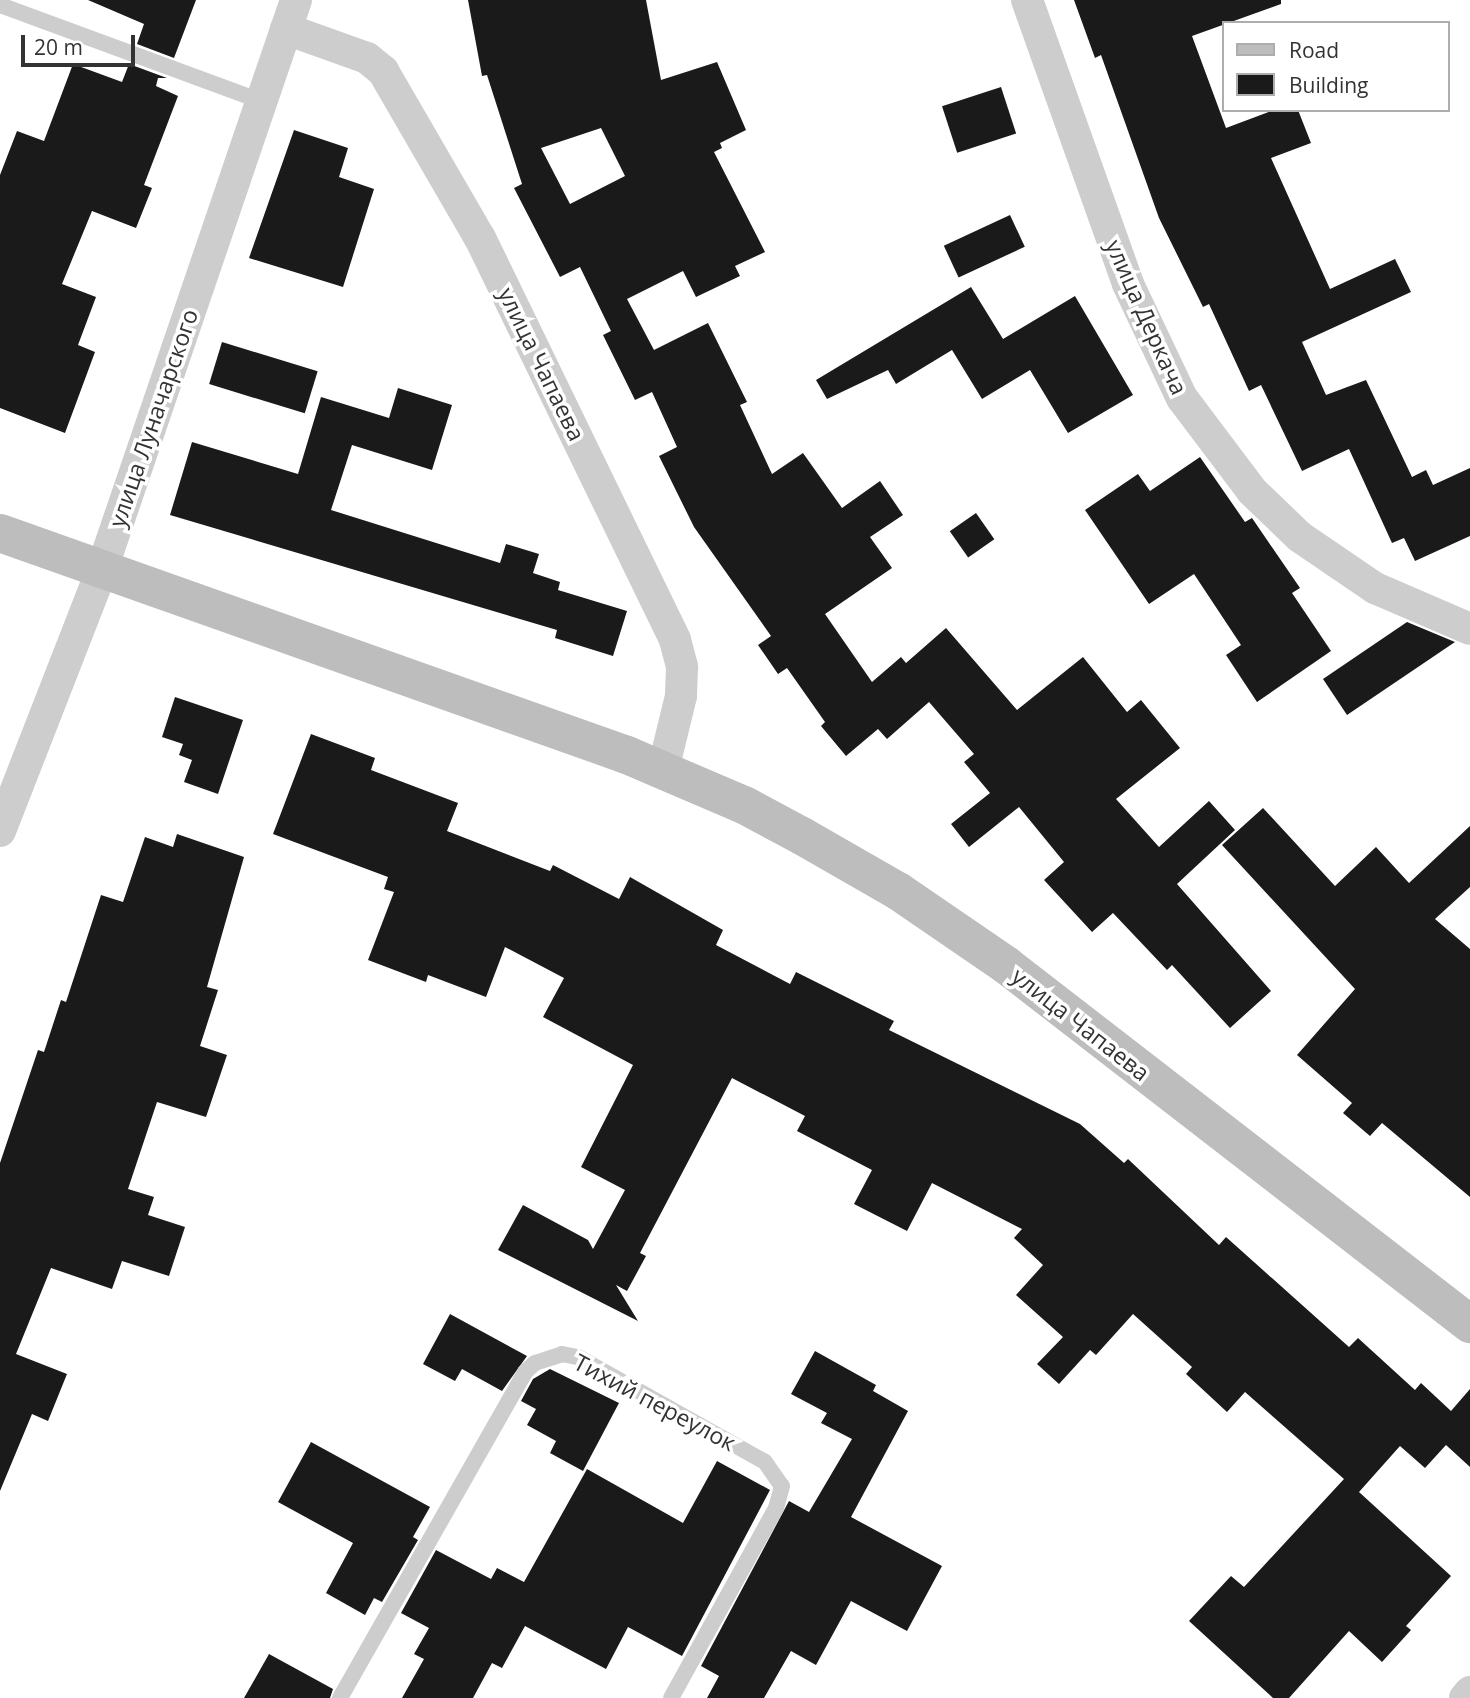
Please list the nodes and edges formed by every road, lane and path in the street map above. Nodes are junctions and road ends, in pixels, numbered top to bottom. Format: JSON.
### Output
{"nodes":[{"id":1,"x":1027,"y":0,"type":"edge"},
{"id":2,"x":0,"y":5,"type":"edge"},
{"id":3,"x":291,"y":14,"type":"edge"},
{"id":4,"x":261,"y":101,"type":"junction"},
{"id":5,"x":0,"y":533,"type":"edge"},
{"id":6,"x":102,"y":569,"type":"junction"},
{"id":7,"x":1470,"y":629,"type":"edge"},
{"id":8,"x":663,"y":770,"type":"junction"},
{"id":9,"x":0,"y":831,"type":"edge"},
{"id":10,"x":1470,"y":1324,"type":"edge"},
{"id":11,"x":1470,"y":1692,"type":"edge"},
{"id":12,"x":340,"y":1698,"type":"edge"},
{"id":13,"x":671,"y":1698,"type":"edge"},
{"id":14,"x":1465,"y":1698,"type":"edge"}],
"edges":[{"from":1,"to":7,"type":"street","name":"улица Деркача"},
{"from":2,"to":4,"type":"lane"},
{"from":3,"to":4,"type":"street","name":"улица Луначарского"},
{"from":3,"to":8,"type":"street","name":"улица Чапаева"},
{"from":4,"to":6,"type":"street","name":"улица Луначарского"},
{"from":5,"to":6,"type":"street","name":"улица Чапаева"},
{"from":6,"to":8,"type":"street","name":"улица Чапаева"},
{"from":6,"to":9,"type":"street","name":"улица Луначарского"},
{"from":8,"to":10,"type":"street","name":"улица Чапаева"},
{"from":11,"to":14,"type":"street"},
{"from":12,"to":13,"type":"lane","name":"Тихий переулок"}]}
